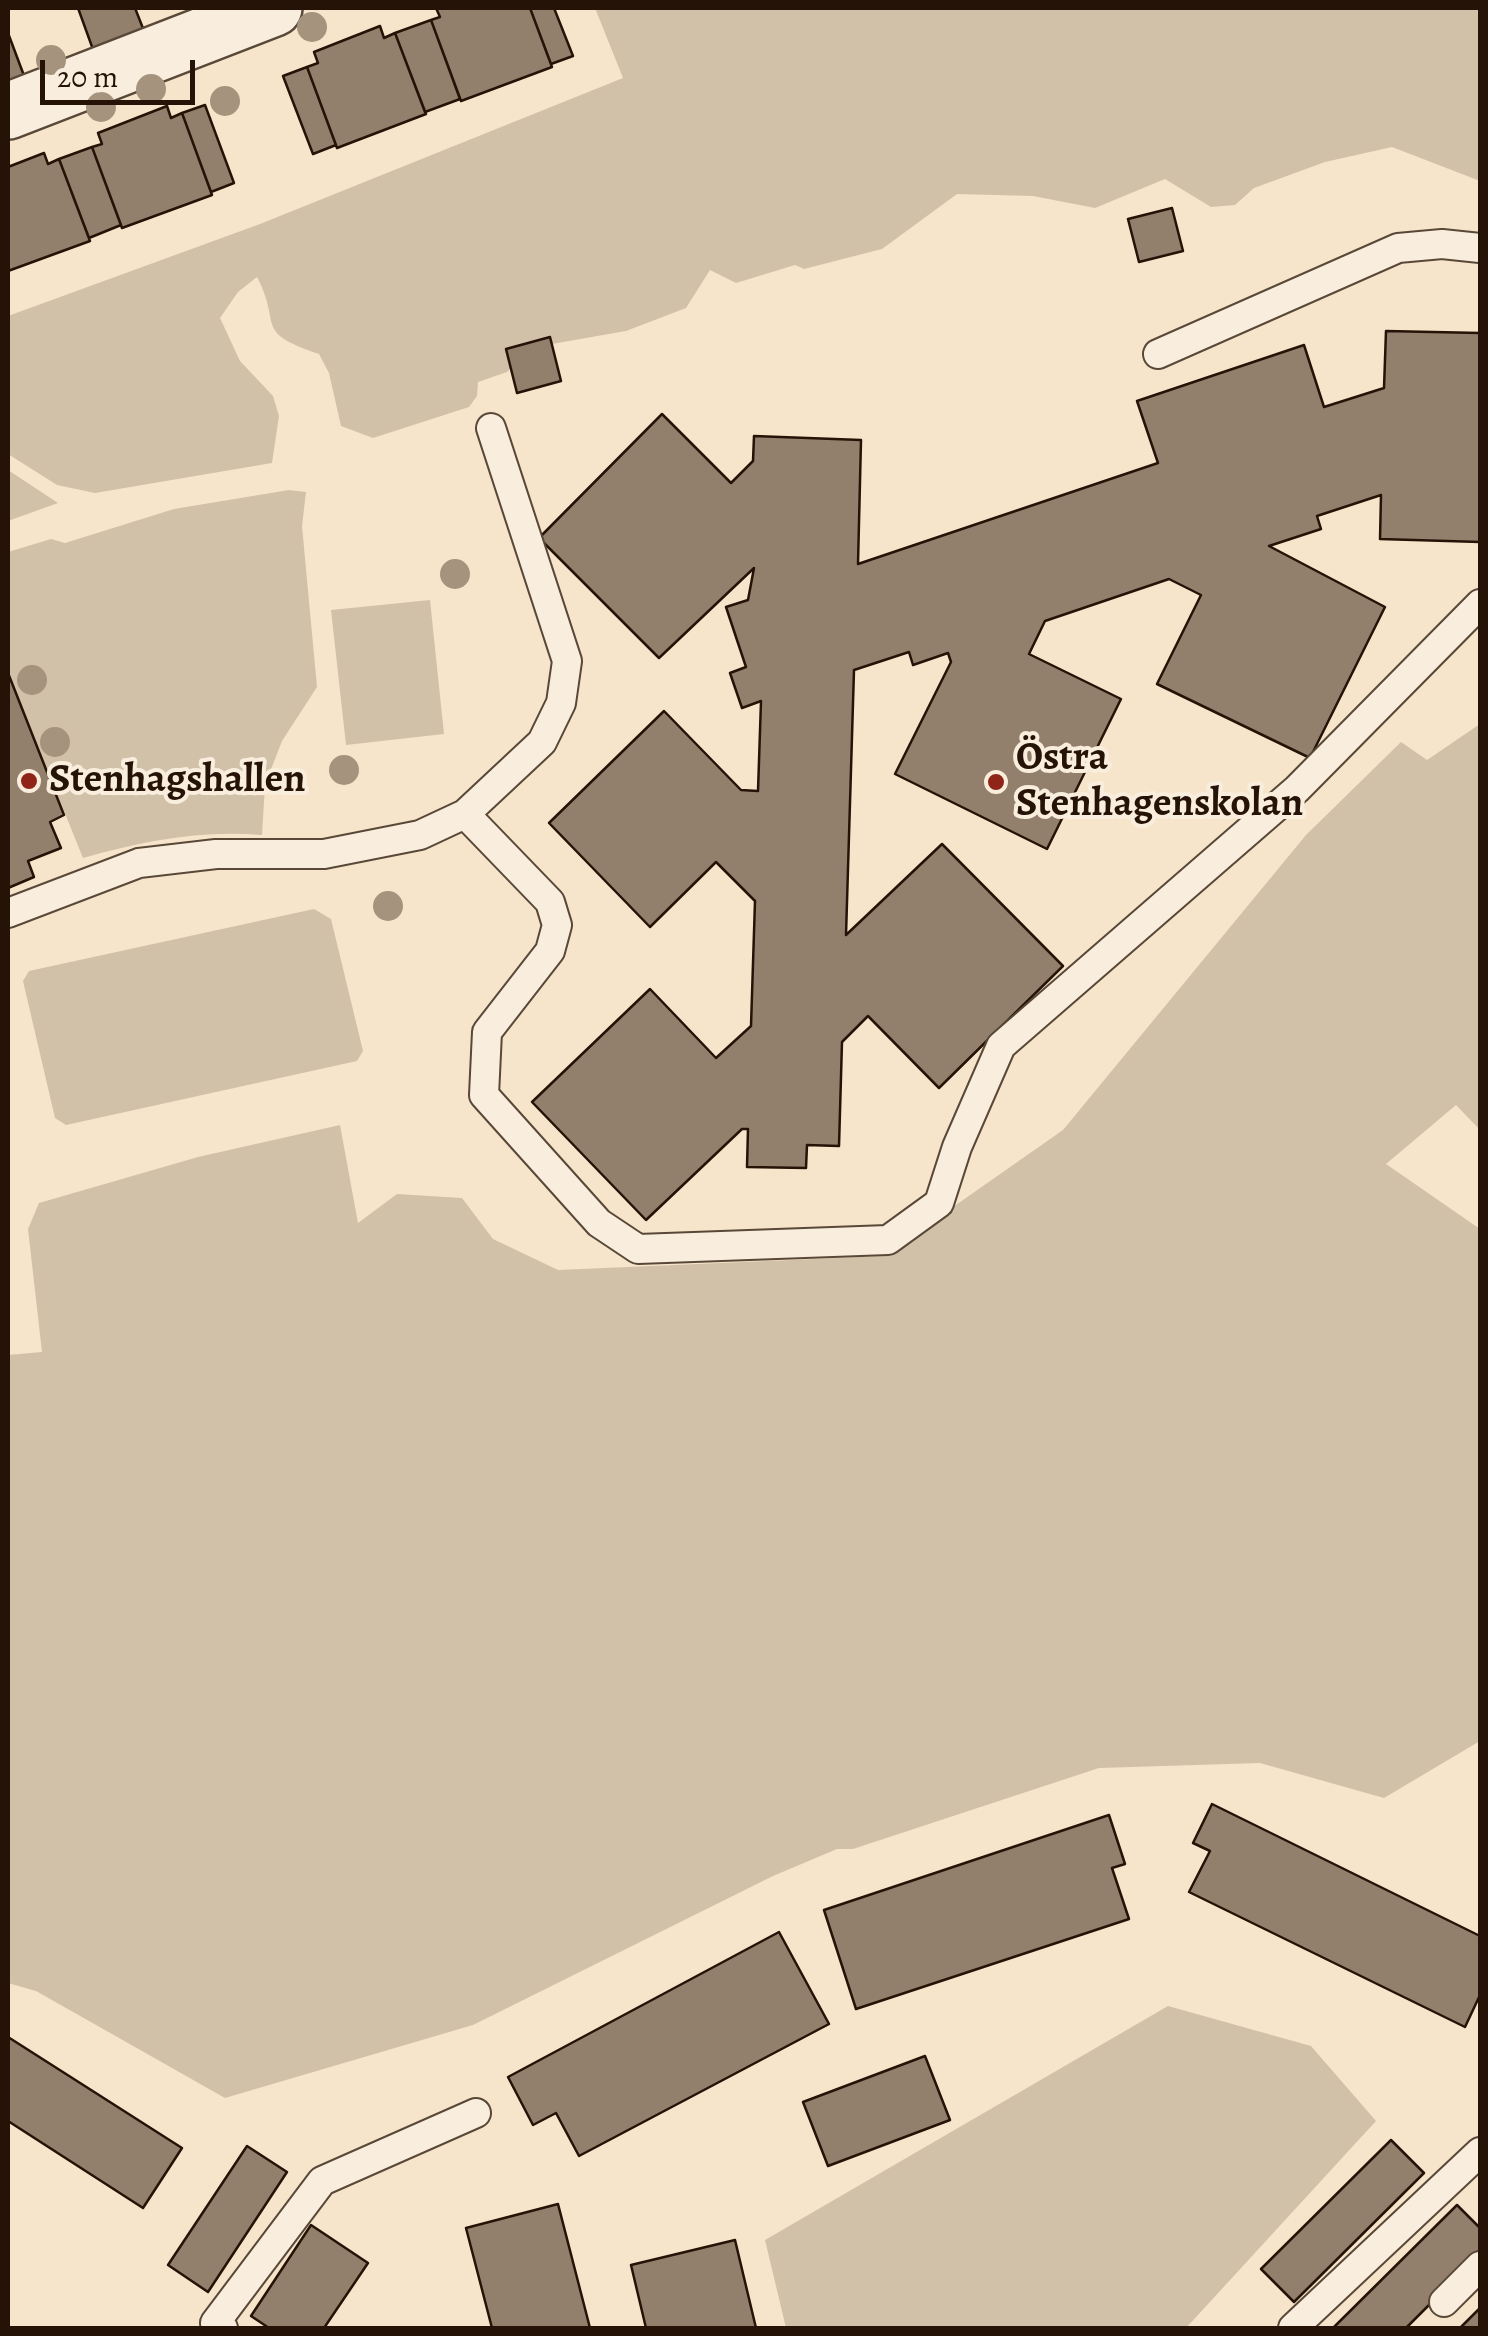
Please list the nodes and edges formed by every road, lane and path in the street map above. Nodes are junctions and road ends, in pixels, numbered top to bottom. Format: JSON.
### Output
{"nodes":[{"id":1,"x":274,"y":8,"type":"edge"},
{"id":2,"x":8,"y":111,"type":"edge"},
{"id":3,"x":1480,"y":248,"type":"edge"},
{"id":4,"x":1158,"y":354,"type":"dead end"},
{"id":5,"x":491,"y":428,"type":"dead end"},
{"id":6,"x":1480,"y":604,"type":"edge"},
{"id":7,"x":465,"y":814,"type":"junction"},
{"id":8,"x":8,"y":913,"type":"edge"},
{"id":9,"x":476,"y":2113,"type":"dead end"},
{"id":10,"x":1480,"y":2152,"type":"edge"},
{"id":11,"x":1480,"y":2266,"type":"edge"},
{"id":12,"x":1444,"y":2302,"type":"dead end"},
{"id":13,"x":219,"y":2326,"type":"edge"},
{"id":14,"x":1293,"y":2328,"type":"edge"}],
"edges":[{"from":1,"to":2,"type":"street"},
{"from":3,"to":4,"type":"lane"},
{"from":5,"to":7,"type":"lane"},
{"from":6,"to":7,"type":"lane"},
{"from":7,"to":8,"type":"lane"},
{"from":9,"to":13,"type":"lane"},
{"from":10,"to":14,"type":"lane"},
{"from":11,"to":12,"type":"lane"}]}
